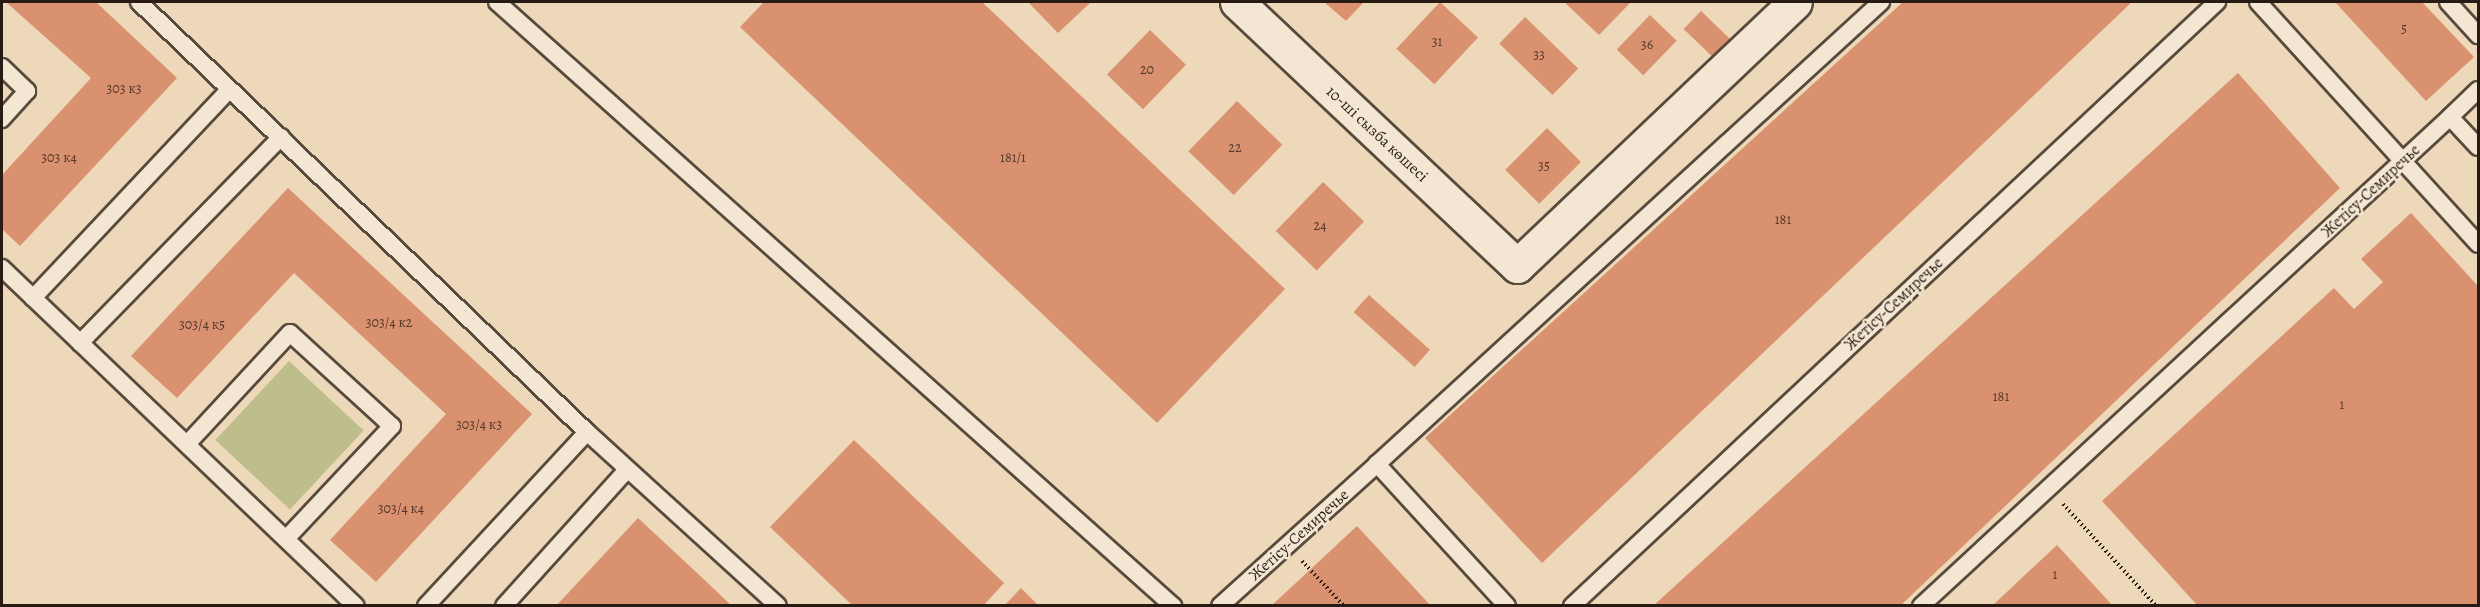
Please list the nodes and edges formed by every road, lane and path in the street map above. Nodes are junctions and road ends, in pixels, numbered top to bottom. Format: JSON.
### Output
{"nodes":[{"id":1,"x":139,"y":2,"type":"edge"},
{"id":2,"x":497,"y":2,"type":"edge"},
{"id":3,"x":1237,"y":2,"type":"edge"},
{"id":4,"x":1795,"y":2,"type":"edge"},
{"id":5,"x":1881,"y":2,"type":"edge"},
{"id":6,"x":2217,"y":2,"type":"edge"},
{"id":7,"x":2258,"y":2,"type":"edge"},
{"id":8,"x":2448,"y":2,"type":"edge"},
{"id":9,"x":2478,"y":35,"type":"edge"},
{"id":10,"x":2,"y":67,"type":"edge"},
{"id":11,"x":229,"y":90,"type":"junction"},
{"id":12,"x":2478,"y":90,"type":"edge"},
{"id":13,"x":2450,"y":117,"type":"junction"},
{"id":14,"x":2,"y":119,"type":"edge"},
{"id":15,"x":281,"y":137,"type":"junction"},
{"id":16,"x":2478,"y":147,"type":"edge"},
{"id":17,"x":2405,"y":162,"type":"junction"},
{"id":18,"x":2478,"y":244,"type":"edge"},
{"id":19,"x":2,"y":268,"type":"edge"},
{"id":20,"x":33,"y":298,"type":"junction"},
{"id":21,"x":80,"y":343,"type":"junction"},
{"id":22,"x":587,"y":432,"type":"junction"},
{"id":23,"x":188,"y":443,"type":"junction"},
{"id":24,"x":1377,"y":464,"type":"junction"},
{"id":25,"x":627,"y":470,"type":"junction"},
{"id":26,"x":2047,"y":486,"type":"junction"},
{"id":27,"x":287,"y":538,"type":"junction"},
{"id":28,"x":1288,"y":545,"type":"junction"},
{"id":29,"x":356,"y":606,"type":"edge"},
{"id":30,"x":426,"y":606,"type":"edge"},
{"id":31,"x":504,"y":606,"type":"edge"},
{"id":32,"x":778,"y":606,"type":"edge"},
{"id":33,"x":1173,"y":606,"type":"edge"},
{"id":34,"x":1220,"y":606,"type":"edge"},
{"id":35,"x":1344,"y":606,"type":"edge"},
{"id":36,"x":1507,"y":606,"type":"edge"},
{"id":37,"x":1572,"y":606,"type":"edge"},
{"id":38,"x":1921,"y":606,"type":"edge"},
{"id":39,"x":2156,"y":606,"type":"edge"}],
"edges":[{"from":1,"to":11,"type":"lane"},
{"from":2,"to":33,"type":"lane"},
{"from":3,"to":4,"type":"street","name":"10-ші сызба көшесі"},
{"from":5,"to":24,"type":"lane","name":"Жетісу-Семиречье"},
{"from":6,"to":37,"type":"lane","name":"Жетісу-Семиречье"},
{"from":7,"to":17,"type":"lane"},
{"from":8,"to":9,"type":"lane"},
{"from":10,"to":14,"type":"lane"},
{"from":11,"to":15,"type":"lane"},
{"from":11,"to":20,"type":"lane"},
{"from":12,"to":13,"type":"lane","name":"Жетісу-Семиречье"},
{"from":13,"to":16,"type":"lane"},
{"from":13,"to":17,"type":"lane","name":"Жетісу-Семиречье"},
{"from":15,"to":21,"type":"lane"},
{"from":15,"to":22,"type":"lane"},
{"from":17,"to":18,"type":"lane"},
{"from":17,"to":26,"type":"lane","name":"Жетісу-Семиречье"},
{"from":19,"to":20,"type":"lane"},
{"from":20,"to":21,"type":"lane"},
{"from":21,"to":23,"type":"lane"},
{"from":22,"to":25,"type":"lane"},
{"from":22,"to":30,"type":"lane"},
{"from":23,"to":27,"type":"lane"},
{"from":23,"to":27,"type":"lane"},
{"from":24,"to":28,"type":"lane","name":"Жетісу-Семиречье"},
{"from":24,"to":36,"type":"lane"},
{"from":25,"to":31,"type":"lane"},
{"from":25,"to":32,"type":"lane"},
{"from":26,"to":38,"type":"lane","name":"Жетісу-Семиречье"},
{"from":26,"to":39,"type":"path"},
{"from":27,"to":29,"type":"lane"},
{"from":28,"to":34,"type":"lane","name":"Жетісу-Семиречье"},
{"from":28,"to":35,"type":"path"}]}
